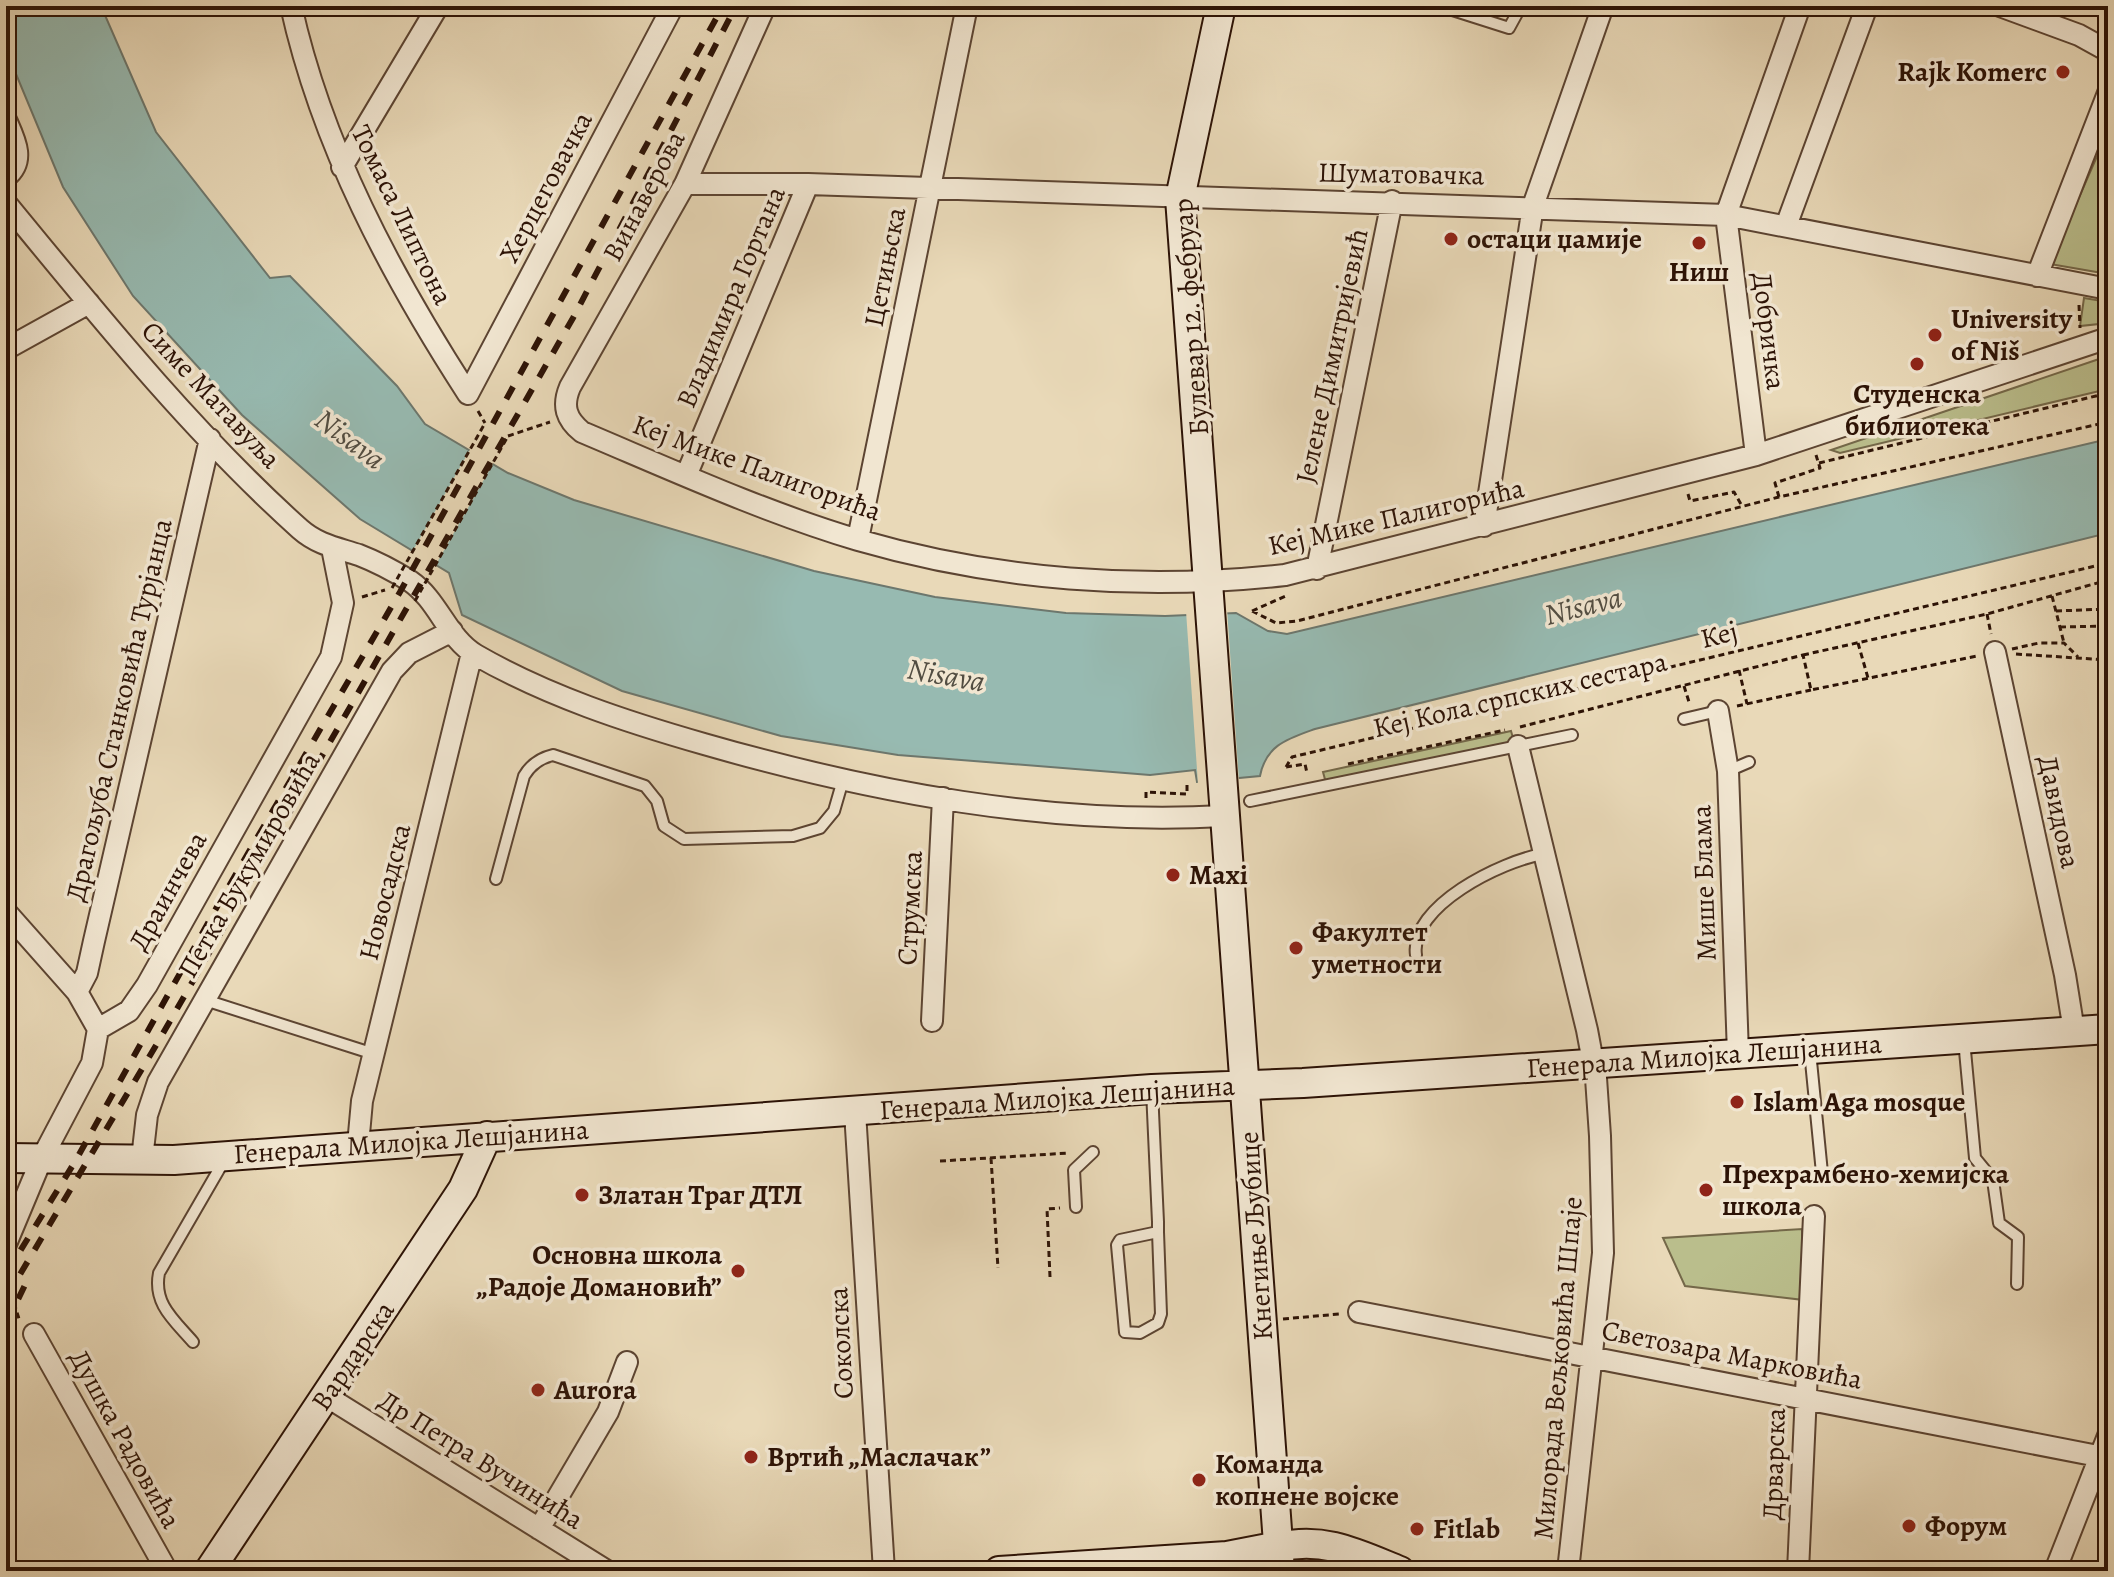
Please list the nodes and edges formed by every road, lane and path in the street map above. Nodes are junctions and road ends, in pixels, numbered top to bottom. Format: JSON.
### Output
{"nodes":[{"id":1,"x":291,"y":6,"type":"edge"},
{"id":2,"x":438,"y":6,"type":"edge"},
{"id":3,"x":673,"y":6,"type":"edge"},
{"id":4,"x":765,"y":6,"type":"edge"},
{"id":5,"x":967,"y":6,"type":"edge"},
{"id":6,"x":1221,"y":6,"type":"edge"},
{"id":7,"x":1521,"y":6,"type":"edge"},
{"id":8,"x":1603,"y":6,"type":"edge"},
{"id":9,"x":1800,"y":6,"type":"edge"},
{"id":10,"x":1867,"y":6,"type":"edge"},
{"id":11,"x":2000,"y":6,"type":"edge"},
{"id":12,"x":1443,"y":7,"type":"edge"},
{"id":13,"x":2108,"y":51,"type":"edge"},
{"id":14,"x":2108,"y":93,"type":"edge"},
{"id":15,"x":6,"y":120,"type":"edge"},
{"id":16,"x":342,"y":167,"type":"junction"},
{"id":17,"x":6,"y":177,"type":"edge"},
{"id":18,"x":685,"y":184,"type":"junction"},
{"id":19,"x":808,"y":184,"type":"junction"},
{"id":20,"x":929,"y":190,"type":"junction"},
{"id":21,"x":1180,"y":198,"type":"junction"},
{"id":22,"x":1392,"y":201,"type":"junction"},
{"id":23,"x":6,"y":203,"type":"edge"},
{"id":24,"x":1533,"y":206,"type":"junction"},
{"id":25,"x":1726,"y":215,"type":"junction"},
{"id":26,"x":1786,"y":226,"type":"junction"},
{"id":27,"x":2037,"y":276,"type":"junction"},
{"id":28,"x":2108,"y":289,"type":"edge"},
{"id":29,"x":89,"y":303,"type":"junction"},
{"id":30,"x":2108,"y":338,"type":"edge"},
{"id":31,"x":6,"y":349,"type":"edge"},
{"id":32,"x":2108,"y":393,"type":"edge"},
{"id":33,"x":468,"y":394,"type":"joint"},
{"id":34,"x":566,"y":412,"type":"junction"},
{"id":35,"x":480,"y":415,"type":"dead end"},
{"id":36,"x":2108,"y":422,"type":"edge"},
{"id":37,"x":210,"y":439,"type":"junction"},
{"id":38,"x":1814,"y":452,"type":"dead end"},
{"id":39,"x":1756,"y":455,"type":"junction"},
{"id":40,"x":1820,"y":466,"type":"junction"},
{"id":41,"x":686,"y":476,"type":"junction"},
{"id":42,"x":1779,"y":497,"type":"junction"},
{"id":43,"x":1690,"y":501,"type":"dead end"},
{"id":44,"x":1742,"y":506,"type":"junction"},
{"id":45,"x":1484,"y":526,"type":"junction"},
{"id":46,"x":858,"y":539,"type":"junction"},
{"id":47,"x":332,"y":548,"type":"junction"},
{"id":48,"x":2108,"y":563,"type":"edge"},
{"id":49,"x":1317,"y":569,"type":"junction"},
{"id":50,"x":2108,"y":580,"type":"edge"},
{"id":51,"x":400,"y":584,"type":"junction"},
{"id":52,"x":1291,"y":592,"type":"dead end"},
{"id":53,"x":2052,"y":596,"type":"junction"},
{"id":54,"x":1207,"y":597,"type":"junction"},
{"id":55,"x":415,"y":601,"type":"dead end"},
{"id":56,"x":343,"y":603,"type":"junction"},
{"id":57,"x":2108,"y":609,"type":"edge"},
{"id":58,"x":2056,"y":611,"type":"junction"},
{"id":59,"x":2108,"y":626,"type":"edge"},
{"id":60,"x":2060,"y":627,"type":"junction"},
{"id":61,"x":452,"y":631,"type":"junction"},
{"id":62,"x":1858,"y":642,"type":"junction"},
{"id":63,"x":2064,"y":643,"type":"junction"},
{"id":64,"x":1995,"y":652,"type":"junction"},
{"id":65,"x":472,"y":653,"type":"junction"},
{"id":66,"x":1803,"y":655,"type":"junction"},
{"id":67,"x":2079,"y":658,"type":"junction"},
{"id":68,"x":2108,"y":660,"type":"edge"},
{"id":69,"x":1739,"y":670,"type":"junction"},
{"id":70,"x":1868,"y":678,"type":"junction"},
{"id":71,"x":1683,"y":685,"type":"junction"},
{"id":72,"x":1811,"y":690,"type":"junction"},
{"id":73,"x":1747,"y":704,"type":"junction"},
{"id":74,"x":1718,"y":711,"type":"junction"},
{"id":75,"x":1689,"y":718,"type":"joint"},
{"id":76,"x":1572,"y":735,"type":"dead end"},
{"id":77,"x":1518,"y":746,"type":"junction"},
{"id":78,"x":1749,"y":762,"type":"dead end"},
{"id":79,"x":1334,"y":767,"type":"dead end"},
{"id":80,"x":1320,"y":771,"type":"dead end"},
{"id":81,"x":1728,"y":771,"type":"junction"},
{"id":82,"x":1307,"y":773,"type":"junction"},
{"id":83,"x":1293,"y":776,"type":"dead end"},
{"id":84,"x":843,"y":780,"type":"junction"},
{"id":85,"x":1187,"y":782,"type":"dead end"},
{"id":86,"x":1221,"y":783,"type":"joint"},
{"id":87,"x":1146,"y":792,"type":"dead end"},
{"id":88,"x":943,"y":798,"type":"junction"},
{"id":89,"x":1250,"y":801,"type":"dead end"},
{"id":90,"x":1224,"y":816,"type":"junction"},
{"id":91,"x":1543,"y":854,"type":"junction"},
{"id":92,"x":496,"y":879,"type":"dead end"},
{"id":93,"x":6,"y":912,"type":"edge"},
{"id":94,"x":1416,"y":955,"type":"dead end"},
{"id":95,"x":77,"y":992,"type":"junction"},
{"id":96,"x":205,"y":1000,"type":"junction"},
{"id":97,"x":932,"y":1021,"type":"dead end"},
{"id":98,"x":98,"y":1029,"type":"junction"},
{"id":99,"x":2108,"y":1029,"type":"edge"},
{"id":100,"x":2074,"y":1031,"type":"junction"},
{"id":101,"x":1964,"y":1038,"type":"junction"},
{"id":102,"x":1810,"y":1049,"type":"junction"},
{"id":103,"x":374,"y":1054,"type":"junction"},
{"id":104,"x":1738,"y":1054,"type":"junction"},
{"id":105,"x":1594,"y":1063,"type":"junction"},
{"id":106,"x":1244,"y":1085,"type":"junction"},
{"id":107,"x":1152,"y":1089,"type":"junction"},
{"id":108,"x":855,"y":1112,"type":"junction"},
{"id":109,"x":487,"y":1136,"type":"junction"},
{"id":110,"x":358,"y":1145,"type":"junction"},
{"id":111,"x":1093,"y":1152,"type":"joint"},
{"id":112,"x":228,"y":1156,"type":"junction"},
{"id":113,"x":6,"y":1158,"type":"edge"},
{"id":114,"x":42,"y":1158,"type":"junction"},
{"id":115,"x":991,"y":1158,"type":"junction"},
{"id":116,"x":142,"y":1159,"type":"junction"},
{"id":117,"x":940,"y":1161,"type":"dead end"},
{"id":118,"x":1822,"y":1173,"type":"dead end"},
{"id":119,"x":1076,"y":1207,"type":"joint"},
{"id":120,"x":1814,"y":1216,"type":"dead end"},
{"id":121,"x":1158,"y":1232,"type":"junction"},
{"id":122,"x":6,"y":1244,"type":"edge"},
{"id":123,"x":6,"y":1259,"type":"edge"},
{"id":124,"x":998,"y":1268,"type":"dead end"},
{"id":125,"x":1050,"y":1277,"type":"dead end"},
{"id":126,"x":2017,"y":1284,"type":"dead end"},
{"id":127,"x":1359,"y":1312,"type":"joint"},
{"id":128,"x":1276,"y":1320,"type":"dead end"},
{"id":129,"x":34,"y":1334,"type":"joint"},
{"id":130,"x":193,"y":1342,"type":"dead end"},
{"id":131,"x":1592,"y":1356,"type":"junction"},
{"id":132,"x":627,"y":1362,"type":"dead end"},
{"id":133,"x":326,"y":1396,"type":"junction"},
{"id":134,"x":1805,"y":1397,"type":"junction"},
{"id":135,"x":2108,"y":1436,"type":"edge"},
{"id":136,"x":2104,"y":1457,"type":"edge"},
{"id":137,"x":539,"y":1529,"type":"junction"},
{"id":138,"x":1280,"y":1555,"type":"edge"},
{"id":139,"x":167,"y":1571,"type":"edge"},
{"id":140,"x":209,"y":1571,"type":"edge"},
{"id":141,"x":607,"y":1571,"type":"edge"},
{"id":142,"x":884,"y":1571,"type":"edge"},
{"id":143,"x":999,"y":1571,"type":"edge"},
{"id":144,"x":1400,"y":1571,"type":"edge"},
{"id":145,"x":1568,"y":1571,"type":"edge"},
{"id":146,"x":1798,"y":1571,"type":"edge"},
{"id":147,"x":2055,"y":1571,"type":"edge"}],
"edges":[{"from":1,"to":16,"type":"street","name":"Томаса Липтона"},
{"from":2,"to":16,"type":"street"},
{"from":3,"to":33,"type":"street","name":"Херцеговачка"},
{"from":4,"to":18,"type":"street","name":"Винаверова"},
{"from":5,"to":20,"type":"street","name":"Цетињска"},
{"from":6,"to":21,"type":"main road","name":"Булевар 12. фебруар"},
{"from":7,"to":12,"type":"lane"},
{"from":8,"to":24,"type":"street"},
{"from":9,"to":25,"type":"street"},
{"from":10,"to":26,"type":"street"},
{"from":11,"to":13,"type":"street"},
{"from":14,"to":27,"type":"street"},
{"from":15,"to":17,"type":"street"},
{"from":16,"to":33,"type":"street","name":"Томаса Липтона"},
{"from":18,"to":19,"type":"street","name":"Шуматовачка"},
{"from":18,"to":34,"type":"street","name":"Винаверова"},
{"from":19,"to":20,"type":"street","name":"Шуматовачка"},
{"from":19,"to":41,"type":"street","name":"Владимира Гортана"},
{"from":20,"to":21,"type":"street","name":"Шуматовачка"},
{"from":20,"to":46,"type":"street","name":"Цетињска"},
{"from":21,"to":22,"type":"street","name":"Шуматовачка"},
{"from":21,"to":54,"type":"main road","name":"Булевар 12. фебруар"},
{"from":22,"to":24,"type":"street","name":"Шуматовачка"},
{"from":22,"to":49,"type":"street","name":"Јелене Димитријевић"},
{"from":23,"to":29,"type":"street","name":"Симе Матавуља"},
{"from":24,"to":25,"type":"street","name":"Шуматовачка"},
{"from":24,"to":45,"type":"street"},
{"from":25,"to":26,"type":"street","name":"Шуматовачка"},
{"from":25,"to":39,"type":"street","name":"Добричка"},
{"from":26,"to":27,"type":"street","name":"Шуматовачка"},
{"from":27,"to":28,"type":"street","name":"Шуматовачка"},
{"from":29,"to":31,"type":"street"},
{"from":29,"to":37,"type":"street","name":"Симе Матавуља"},
{"from":30,"to":39,"type":"street","name":"Кеј Мике Палигорића"},
{"from":32,"to":40,"type":"path"},
{"from":34,"to":41,"type":"street","name":"Кеј Мике Палигорића"},
{"from":34,"to":55,"type":"path","bridge":true},
{"from":35,"to":51,"type":"path","bridge":true},
{"from":36,"to":42,"type":"path"},
{"from":37,"to":47,"type":"street","name":"Симе Матавуља"},
{"from":37,"to":95,"type":"street","name":"Драгољуба Станковића Турјанца"},
{"from":38,"to":40,"type":"path"},
{"from":39,"to":45,"type":"street","name":"Кеј Мике Палигорића"},
{"from":40,"to":42,"type":"path"},
{"from":41,"to":46,"type":"street","name":"Кеј Мике Палигорића"},
{"from":42,"to":44,"type":"path"},
{"from":43,"to":44,"type":"path"},
{"from":44,"to":52,"type":"path"},
{"from":45,"to":49,"type":"street","name":"Кеј Мике Палигорића"},
{"from":46,"to":54,"type":"street","name":"Кеј Мике Палигорића"},
{"from":47,"to":51,"type":"street","name":"Симе Матавуља"},
{"from":47,"to":56,"type":"street","name":"Драинчева"},
{"from":48,"to":82,"type":"path","name":"Кеј"},
{"from":49,"to":54,"type":"street","name":"Кеј Мике Палигорића"},
{"from":50,"to":53,"type":"path","name":"Кеј Кола српских сестара"},
{"from":51,"to":56,"type":"path"},
{"from":51,"to":61,"type":"street"},
{"from":53,"to":58,"type":"path"},
{"from":53,"to":62,"type":"path","name":"Кеј Кола српских сестара"},
{"from":54,"to":86,"type":"main road","name":"Булевар 12. фебруар"},
{"from":56,"to":98,"type":"street","name":"Драинчева"},
{"from":57,"to":58,"type":"path"},
{"from":58,"to":60,"type":"path"},
{"from":59,"to":60,"type":"path"},
{"from":60,"to":63,"type":"path"},
{"from":61,"to":65,"type":"street"},
{"from":61,"to":96,"type":"street","name":"Петка Букумировића"},
{"from":62,"to":66,"type":"path","name":"Кеј Кола српских сестара"},
{"from":62,"to":70,"type":"path"},
{"from":63,"to":64,"type":"path"},
{"from":63,"to":67,"type":"path"},
{"from":64,"to":67,"type":"path"},
{"from":64,"to":70,"type":"path"},
{"from":64,"to":100,"type":"street","name":"Давидова"},
{"from":65,"to":84,"type":"street"},
{"from":65,"to":103,"type":"street","name":"Новосадска"},
{"from":66,"to":69,"type":"path","name":"Кеј Кола српских сестара"},
{"from":66,"to":72,"type":"path"},
{"from":67,"to":68,"type":"path"},
{"from":69,"to":71,"type":"path","name":"Кеј Кола српских сестара"},
{"from":69,"to":73,"type":"path"},
{"from":70,"to":72,"type":"path"},
{"from":71,"to":75,"type":"path"},
{"from":71,"to":79,"type":"path","name":"Кеј Кола српских сестара"},
{"from":72,"to":73,"type":"path"},
{"from":73,"to":74,"type":"path"},
{"from":74,"to":75,"type":"lane"},
{"from":74,"to":81,"type":"street","name":"Мише Блама"},
{"from":76,"to":77,"type":"lane"},
{"from":77,"to":89,"type":"lane"},
{"from":77,"to":91,"type":"street","name":"Милорада Вељковића Шпаје"},
{"from":78,"to":81,"type":"lane"},
{"from":80,"to":82,"type":"path"},
{"from":81,"to":104,"type":"street","name":"Мише Блама"},
{"from":82,"to":83,"type":"path"},
{"from":84,"to":88,"type":"street"},
{"from":84,"to":92,"type":"lane"},
{"from":85,"to":87,"type":"path"},
{"from":86,"to":90,"type":"main road","name":"Кнегиње Љубице"},
{"from":88,"to":90,"type":"street"},
{"from":88,"to":97,"type":"street","name":"Струмска"},
{"from":90,"to":106,"type":"main road","name":"Кнегиње Љубице"},
{"from":91,"to":94,"type":"lane"},
{"from":91,"to":105,"type":"street","name":"Милорада Вељковића Шпаје"},
{"from":93,"to":95,"type":"street"},
{"from":95,"to":98,"type":"street"},
{"from":96,"to":103,"type":"lane"},
{"from":96,"to":116,"type":"street","name":"Петка Букумировића"},
{"from":98,"to":114,"type":"street"},
{"from":99,"to":100,"type":"main road","name":"Генерала Милојка Лешјанина"},
{"from":100,"to":101,"type":"main road","name":"Генерала Милојка Лешјанина"},
{"from":101,"to":102,"type":"main road","name":"Генерала Милојка Лешјанина"},
{"from":101,"to":126,"type":"lane"},
{"from":102,"to":104,"type":"main road","name":"Генерала Милојка Лешјанина"},
{"from":102,"to":118,"type":"lane"},
{"from":103,"to":110,"type":"street","name":"Новосадска"},
{"from":104,"to":105,"type":"main road","name":"Генерала Милојка Лешјанина"},
{"from":105,"to":106,"type":"main road","name":"Генерала Милојка Лешјанина"},
{"from":105,"to":131,"type":"street","name":"Милорада Вељковића Шпаје"},
{"from":106,"to":107,"type":"main road","name":"Генерала Милојка Лешјанина"},
{"from":106,"to":138,"type":"main road","name":"Кнегиње Љубице"},
{"from":107,"to":108,"type":"main road","name":"Генерала Милојка Лешјанина"},
{"from":107,"to":121,"type":"lane"},
{"from":108,"to":109,"type":"main road","name":"Генерала Милојка Лешјанина"},
{"from":108,"to":142,"type":"street","name":"Соколска"},
{"from":109,"to":110,"type":"main road","name":"Генерала Милојка Лешјанина"},
{"from":109,"to":133,"type":"main road","name":"Вардарска"},
{"from":110,"to":112,"type":"main road","name":"Генерала Милојка Лешјанина"},
{"from":111,"to":115,"type":"path"},
{"from":111,"to":119,"type":"lane"},
{"from":112,"to":116,"type":"main road","name":"Генерала Милојка Лешјанина"},
{"from":112,"to":130,"type":"lane"},
{"from":113,"to":114,"type":"main road","name":"Генерала Милојка Лешјанина"},
{"from":114,"to":116,"type":"main road","name":"Генерала Милојка Лешјанина"},
{"from":114,"to":122,"type":"street"},
{"from":115,"to":117,"type":"path"},
{"from":115,"to":124,"type":"path"},
{"from":119,"to":125,"type":"path"},
{"from":120,"to":134,"type":"street","name":"Дрварска"},
{"from":121,"to":121,"type":"lane"},
{"from":123,"to":129,"type":"path"},
{"from":127,"to":128,"type":"path"},
{"from":127,"to":131,"type":"street","name":"Светозара Марковића"},
{"from":129,"to":139,"type":"street","name":"Душка Радовића"},
{"from":131,"to":134,"type":"street","name":"Светозара Марковића"},
{"from":131,"to":145,"type":"street","name":"Милорада Вељковића Шпаје"},
{"from":132,"to":137,"type":"street"},
{"from":133,"to":137,"type":"street","name":"Др Петра Вучинића"},
{"from":133,"to":140,"type":"main road","name":"Вардарска"},
{"from":134,"to":136,"type":"street","name":"Светозара Марковића"},
{"from":134,"to":146,"type":"street","name":"Дрварска"},
{"from":135,"to":136,"type":"street"},
{"from":136,"to":147,"type":"street"},
{"from":137,"to":141,"type":"street","name":"Др Петра Вучинића"},
{"from":138,"to":143,"type":"main road"},
{"from":138,"to":144,"type":"main road"}]}
